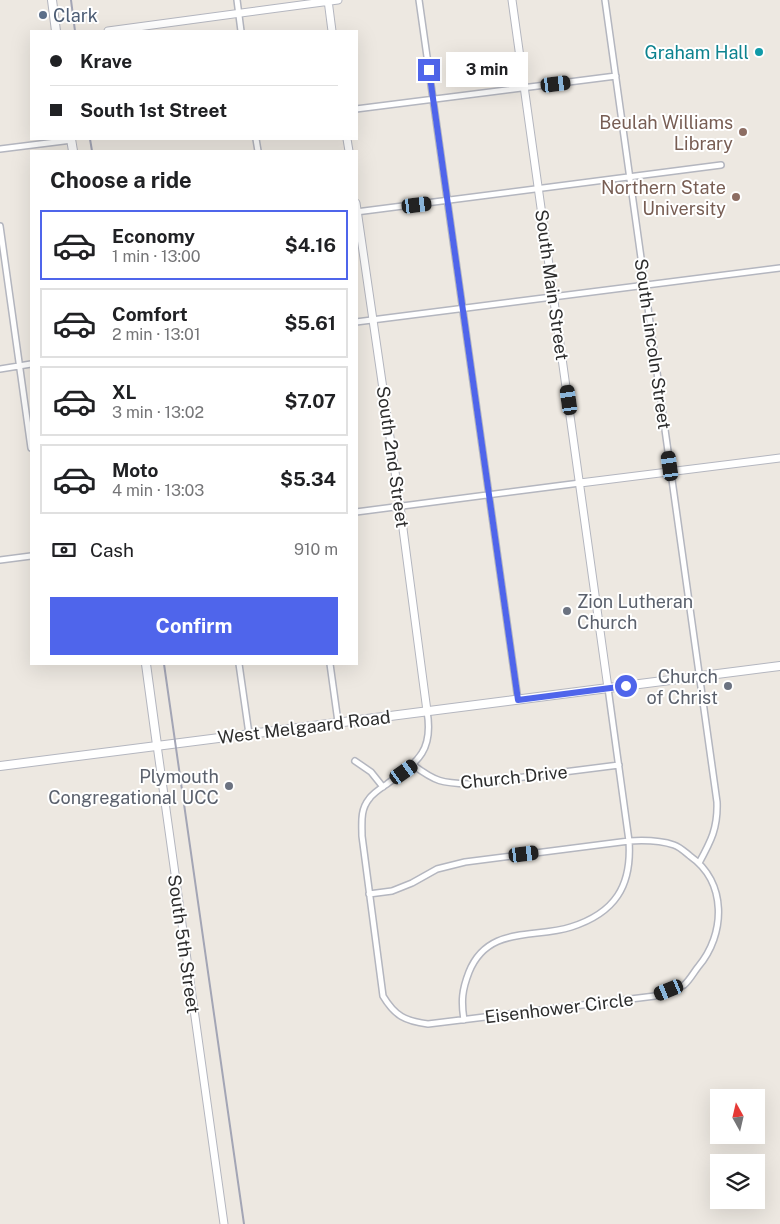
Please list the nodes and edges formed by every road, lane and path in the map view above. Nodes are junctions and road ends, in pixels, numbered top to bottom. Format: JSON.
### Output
{"nodes":[{"id":1,"x":52,"y":0,"type":"edge"},
{"id":2,"x":236,"y":0,"type":"edge"},
{"id":3,"x":338,"y":0,"type":"edge"},
{"id":4,"x":419,"y":0,"type":"edge"},
{"id":5,"x":512,"y":0,"type":"edge"},
{"id":6,"x":605,"y":0,"type":"edge"},
{"id":7,"x":328,"y":1,"type":"edge"},
{"id":8,"x":238,"y":13,"type":"junction"},
{"id":9,"x":149,"y":28,"type":"edge"},
{"id":10,"x":56,"y":30,"type":"edge"},
{"id":11,"x":122,"y":30,"type":"edge"},
{"id":12,"x":241,"y":30,"type":"edge"},
{"id":13,"x":332,"y":30,"type":"edge"},
{"id":14,"x":616,"y":76,"type":"junction"},
{"id":15,"x":525,"y":88,"type":"junction"},
{"id":16,"x":433,"y":99,"type":"junction"},
{"id":17,"x":358,"y":110,"type":"edge"},
{"id":18,"x":64,"y":140,"type":"edge"},
{"id":19,"x":0,"y":149,"type":"edge"},
{"id":20,"x":721,"y":166,"type":"dead end"},
{"id":21,"x":630,"y":178,"type":"junction"},
{"id":22,"x":539,"y":189,"type":"junction"},
{"id":23,"x":447,"y":201,"type":"junction"},
{"id":24,"x":358,"y":212,"type":"edge"},
{"id":25,"x":358,"y":219,"type":"edge"},
{"id":26,"x":0,"y":226,"type":"edge"},
{"id":27,"x":780,"y":268,"type":"edge"},
{"id":28,"x":645,"y":285,"type":"junction"},
{"id":29,"x":554,"y":296,"type":"junction"},
{"id":30,"x":462,"y":308,"type":"junction"},
{"id":31,"x":373,"y":320,"type":"junction"},
{"id":32,"x":358,"y":322,"type":"edge"},
{"id":33,"x":30,"y":364,"type":"edge"},
{"id":34,"x":20,"y":366,"type":"junction"},
{"id":35,"x":0,"y":369,"type":"edge"},
{"id":36,"x":30,"y":441,"type":"edge"},
{"id":37,"x":780,"y":458,"type":"edge"},
{"id":38,"x":671,"y":472,"type":"junction"},
{"id":39,"x":580,"y":483,"type":"junction"},
{"id":40,"x":488,"y":495,"type":"junction"},
{"id":41,"x":400,"y":506,"type":"junction"},
{"id":42,"x":358,"y":512,"type":"edge"},
{"id":43,"x":30,"y":556,"type":"edge"},
{"id":44,"x":0,"y":560,"type":"edge"},
{"id":45,"x":146,"y":665,"type":"edge"},
{"id":46,"x":239,"y":665,"type":"edge"},
{"id":47,"x":330,"y":665,"type":"edge"},
{"id":48,"x":780,"y":666,"type":"edge"},
{"id":49,"x":700,"y":676,"type":"junction"},
{"id":50,"x":608,"y":688,"type":"junction"},
{"id":51,"x":518,"y":700,"type":"junction"},
{"id":52,"x":427,"y":711,"type":"junction"},
{"id":53,"x":338,"y":722,"type":"junction"},
{"id":54,"x":249,"y":734,"type":"junction"},
{"id":55,"x":157,"y":745,"type":"junction"},
{"id":56,"x":355,"y":761,"type":"dead end"},
{"id":57,"x":413,"y":765,"type":"junction"},
{"id":58,"x":619,"y":765,"type":"junction"},
{"id":59,"x":0,"y":766,"type":"edge"},
{"id":60,"x":383,"y":787,"type":"junction"},
{"id":61,"x":629,"y":841,"type":"junction"},
{"id":62,"x":700,"y":863,"type":"junction"},
{"id":63,"x":370,"y":894,"type":"junction"},
{"id":64,"x":464,"y":1020,"type":"junction"},
{"id":65,"x":224,"y":1224,"type":"edge"}],
"edges":[{"from":1,"to":10,"type":"main road"},
{"from":2,"to":8,"type":"street"},
{"from":3,"to":7,"type":"street"},
{"from":4,"to":16,"type":"street"},
{"from":5,"to":15,"type":"street","name":"South Main Street"},
{"from":6,"to":14,"type":"street","name":"South Lincoln Street"},
{"from":7,"to":8,"type":"street"},
{"from":7,"to":13,"type":"street"},
{"from":8,"to":9,"type":"street"},
{"from":8,"to":12,"type":"street"},
{"from":9,"to":11,"type":"street"},
{"from":14,"to":15,"type":"street"},
{"from":14,"to":21,"type":"street","name":"South Lincoln Street"},
{"from":15,"to":16,"type":"street"},
{"from":15,"to":22,"type":"street","name":"South Main Street"},
{"from":16,"to":17,"type":"street"},
{"from":16,"to":23,"type":"street"},
{"from":18,"to":19,"type":"street"},
{"from":20,"to":21,"type":"street"},
{"from":21,"to":22,"type":"street"},
{"from":21,"to":28,"type":"street","name":"South Lincoln Street"},
{"from":22,"to":23,"type":"street"},
{"from":22,"to":29,"type":"street","name":"South Main Street"},
{"from":23,"to":24,"type":"street"},
{"from":23,"to":30,"type":"street"},
{"from":25,"to":31,"type":"street","name":"South 2nd Street"},
{"from":26,"to":34,"type":"street"},
{"from":27,"to":28,"type":"street"},
{"from":28,"to":29,"type":"street"},
{"from":28,"to":38,"type":"street","name":"South Lincoln Street"},
{"from":29,"to":30,"type":"street"},
{"from":29,"to":39,"type":"street","name":"South Main Street"},
{"from":30,"to":31,"type":"street"},
{"from":30,"to":40,"type":"street"},
{"from":31,"to":32,"type":"street"},
{"from":31,"to":41,"type":"street","name":"South 2nd Street"},
{"from":33,"to":34,"type":"street"},
{"from":34,"to":35,"type":"street"},
{"from":34,"to":36,"type":"street"},
{"from":37,"to":38,"type":"street"},
{"from":38,"to":39,"type":"street"},
{"from":38,"to":49,"type":"street","name":"South Lincoln Street"},
{"from":39,"to":40,"type":"street"},
{"from":39,"to":50,"type":"street","name":"South Main Street"},
{"from":40,"to":41,"type":"street"},
{"from":40,"to":51,"type":"street"},
{"from":41,"to":42,"type":"street"},
{"from":41,"to":52,"type":"street","name":"South 2nd Street"},
{"from":43,"to":44,"type":"street"},
{"from":45,"to":55,"type":"main road","name":"South 5th Street"},
{"from":46,"to":54,"type":"street"},
{"from":47,"to":53,"type":"street"},
{"from":48,"to":49,"type":"main road","name":"West Melgaard Road"},
{"from":49,"to":50,"type":"main road","name":"West Melgaard Road"},
{"from":49,"to":62,"type":"street","name":"South Lincoln Street"},
{"from":50,"to":51,"type":"main road","name":"West Melgaard Road"},
{"from":50,"to":58,"type":"street"},
{"from":51,"to":52,"type":"main road","name":"West Melgaard Road"},
{"from":52,"to":53,"type":"main road","name":"West Melgaard Road"},
{"from":52,"to":57,"type":"street","name":"Eisenhower Circle"},
{"from":53,"to":54,"type":"main road","name":"West Melgaard Road"},
{"from":54,"to":55,"type":"main road","name":"West Melgaard Road"},
{"from":55,"to":59,"type":"main road","name":"West Melgaard Road"},
{"from":55,"to":65,"type":"street","name":"South 5th Street"},
{"from":56,"to":60,"type":"street"},
{"from":57,"to":58,"type":"street","name":"Church Drive"},
{"from":57,"to":60,"type":"street","name":"Eisenhower Circle"},
{"from":58,"to":61,"type":"street"},
{"from":60,"to":63,"type":"street","name":"Eisenhower Circle"},
{"from":61,"to":62,"type":"street","name":"Eisenhower Circle"},
{"from":61,"to":63,"type":"street","name":"Eisenhower Circle"},
{"from":61,"to":64,"type":"street"},
{"from":62,"to":64,"type":"street","name":"Eisenhower Circle"},
{"from":63,"to":64,"type":"street","name":"Eisenhower Circle"}]}
